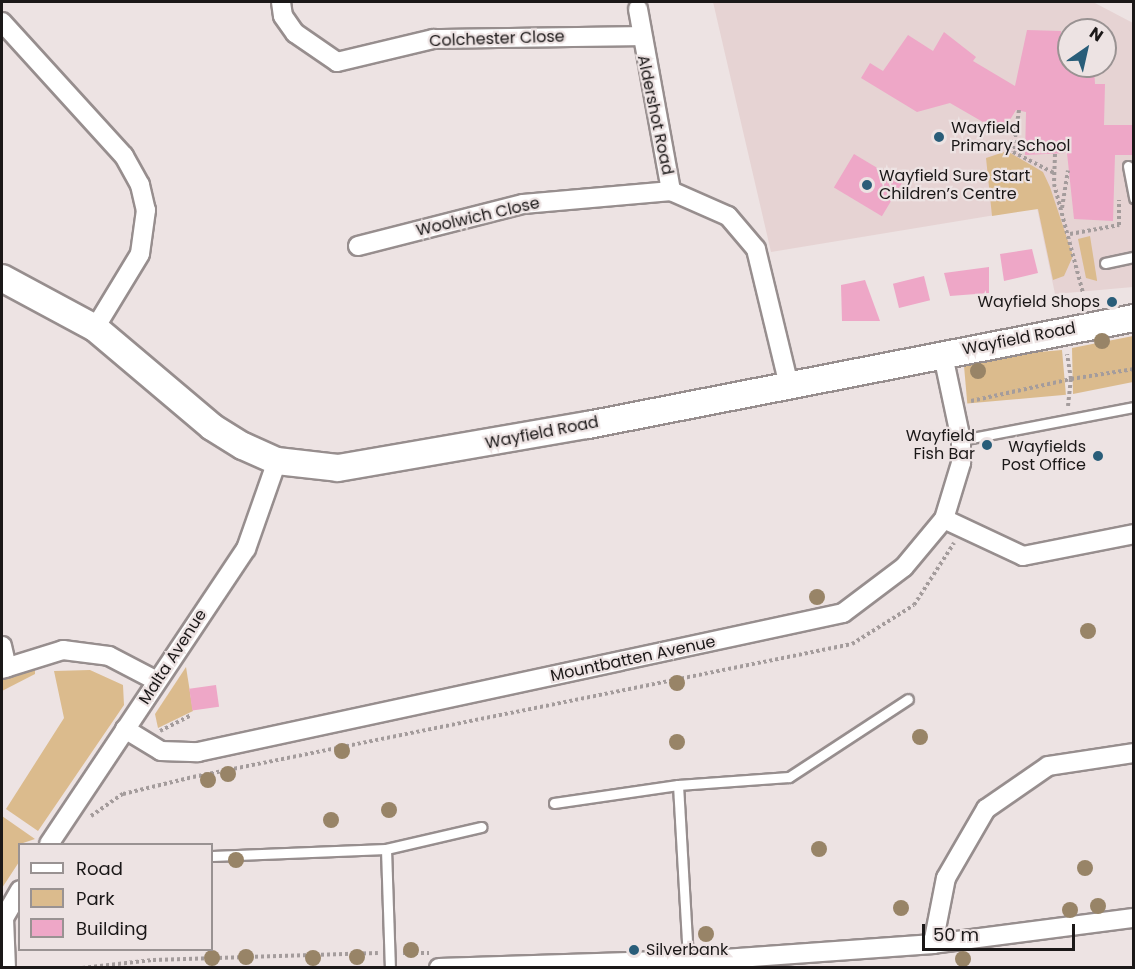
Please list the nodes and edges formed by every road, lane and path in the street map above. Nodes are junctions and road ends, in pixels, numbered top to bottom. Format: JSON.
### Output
{"nodes":[{"id":1,"x":281,"y":2,"type":"edge"},
{"id":2,"x":638,"y":9,"type":"dead end"},
{"id":3,"x":2,"y":22,"type":"edge"},
{"id":4,"x":639,"y":36,"type":"junction"},
{"id":5,"x":1019,"y":110,"type":"dead end"},
{"id":6,"x":1055,"y":154,"type":"dead end"},
{"id":7,"x":1128,"y":166,"type":"dead end"},
{"id":8,"x":1068,"y":170,"type":"dead end"},
{"id":9,"x":1055,"y":174,"type":"junction"},
{"id":10,"x":671,"y":192,"type":"junction"},
{"id":11,"x":1119,"y":193,"type":"dead end"},
{"id":12,"x":1134,"y":198,"type":"edge"},
{"id":13,"x":1061,"y":209,"type":"junction"},
{"id":14,"x":1070,"y":234,"type":"junction"},
{"id":15,"x":358,"y":246,"type":"dead end"},
{"id":16,"x":1134,"y":257,"type":"edge"},
{"id":17,"x":1105,"y":263,"type":"dead end"},
{"id":18,"x":2,"y":278,"type":"edge"},
{"id":19,"x":1083,"y":293,"type":"dead end"},
{"id":20,"x":1134,"y":318,"type":"edge"},
{"id":21,"x":94,"y":328,"type":"junction"},
{"id":22,"x":1060,"y":330,"type":"junction"},
{"id":23,"x":943,"y":355,"type":"junction"},
{"id":24,"x":1134,"y":369,"type":"edge"},
{"id":25,"x":1071,"y":379,"type":"junction"},
{"id":26,"x":789,"y":385,"type":"junction"},
{"id":27,"x":964,"y":392,"type":"dead end"},
{"id":28,"x":966,"y":402,"type":"junction"},
{"id":29,"x":1134,"y":407,"type":"edge"},
{"id":30,"x":1069,"y":419,"type":"junction"},
{"id":31,"x":967,"y":439,"type":"junction"},
{"id":32,"x":277,"y":461,"type":"junction"},
{"id":33,"x":944,"y":519,"type":"junction"},
{"id":34,"x":962,"y":528,"type":"junction"},
{"id":35,"x":1134,"y":534,"type":"edge"},
{"id":36,"x":2,"y":646,"type":"edge"},
{"id":37,"x":4,"y":668,"type":"edge"},
{"id":38,"x":157,"y":681,"type":"junction"},
{"id":39,"x":908,"y":699,"type":"dead end"},
{"id":40,"x":192,"y":715,"type":"dead end"},
{"id":41,"x":153,"y":727,"type":"dead end"},
{"id":42,"x":125,"y":729,"type":"junction"},
{"id":43,"x":158,"y":732,"type":"junction"},
{"id":44,"x":166,"y":737,"type":"dead end"},
{"id":45,"x":1134,"y":753,"type":"edge"},
{"id":46,"x":678,"y":785,"type":"junction"},
{"id":47,"x":554,"y":803,"type":"dead end"},
{"id":48,"x":83,"y":815,"type":"dead end"},
{"id":49,"x":481,"y":827,"type":"dead end"},
{"id":50,"x":50,"y":843,"type":"edge"},
{"id":51,"x":386,"y":849,"type":"junction"},
{"id":52,"x":213,"y":856,"type":"edge"},
{"id":53,"x":18,"y":894,"type":"edge"},
{"id":54,"x":1134,"y":918,"type":"edge"},
{"id":55,"x":933,"y":945,"type":"junction"},
{"id":56,"x":390,"y":953,"type":"junction"},
{"id":57,"x":438,"y":960,"type":"edge"},
{"id":58,"x":688,"y":961,"type":"junction"},
{"id":59,"x":724,"y":963,"type":"edge"},
{"id":60,"x":6,"y":968,"type":"edge"},
{"id":61,"x":82,"y":968,"type":"edge"},
{"id":62,"x":390,"y":968,"type":"edge"}],
"edges":[{"from":1,"to":4,"type":"street","name":"Colchester Close"},
{"from":2,"to":4,"type":"street","name":"Aldershot Road"},
{"from":3,"to":21,"type":"street"},
{"from":4,"to":10,"type":"street","name":"Aldershot Road"},
{"from":5,"to":9,"type":"path"},
{"from":6,"to":9,"type":"path"},
{"from":7,"to":12,"type":"lane"},
{"from":8,"to":13,"type":"path"},
{"from":9,"to":13,"type":"path"},
{"from":10,"to":15,"type":"street","name":"Woolwich Close"},
{"from":10,"to":26,"type":"street","name":"Aldershot Road"},
{"from":11,"to":14,"type":"path"},
{"from":13,"to":14,"type":"path"},
{"from":14,"to":19,"type":"path"},
{"from":16,"to":17,"type":"lane"},
{"from":18,"to":21,"type":"street","name":"Wayfield Road"},
{"from":20,"to":22,"type":"street","name":"Wayfield Road"},
{"from":21,"to":32,"type":"street","name":"Wayfield Road"},
{"from":22,"to":23,"type":"street","name":"Wayfield Road"},
{"from":22,"to":25,"type":"path"},
{"from":23,"to":26,"type":"street","name":"Wayfield Road"},
{"from":23,"to":31,"type":"street","name":"Mountbatten Avenue"},
{"from":24,"to":25,"type":"path"},
{"from":25,"to":28,"type":"path"},
{"from":25,"to":30,"type":"path"},
{"from":26,"to":32,"type":"street","name":"Wayfield Road"},
{"from":27,"to":28,"type":"path"},
{"from":28,"to":31,"type":"path"},
{"from":29,"to":30,"type":"lane"},
{"from":30,"to":31,"type":"lane"},
{"from":31,"to":33,"type":"street","name":"Mountbatten Avenue"},
{"from":32,"to":38,"type":"street","name":"Malta Avenue"},
{"from":33,"to":34,"type":"street"},
{"from":33,"to":42,"type":"street","name":"Mountbatten Avenue"},
{"from":34,"to":35,"type":"street"},
{"from":34,"to":48,"type":"path"},
{"from":36,"to":37,"type":"street"},
{"from":37,"to":38,"type":"street"},
{"from":38,"to":42,"type":"street","name":"Malta Avenue"},
{"from":39,"to":46,"type":"lane"},
{"from":40,"to":43,"type":"path"},
{"from":41,"to":43,"type":"path"},
{"from":42,"to":50,"type":"street","name":"Malta Avenue"},
{"from":43,"to":44,"type":"path"},
{"from":45,"to":55,"type":"street"},
{"from":46,"to":47,"type":"lane"},
{"from":46,"to":58,"type":"lane"},
{"from":49,"to":51,"type":"lane"},
{"from":51,"to":52,"type":"lane"},
{"from":51,"to":56,"type":"lane"},
{"from":53,"to":60,"type":"street"},
{"from":54,"to":55,"type":"street"},
{"from":55,"to":59,"type":"street"},
{"from":56,"to":57,"type":"path"},
{"from":56,"to":61,"type":"path"},
{"from":56,"to":62,"type":"lane"},
{"from":57,"to":58,"type":"street"},
{"from":58,"to":59,"type":"street"}]}
